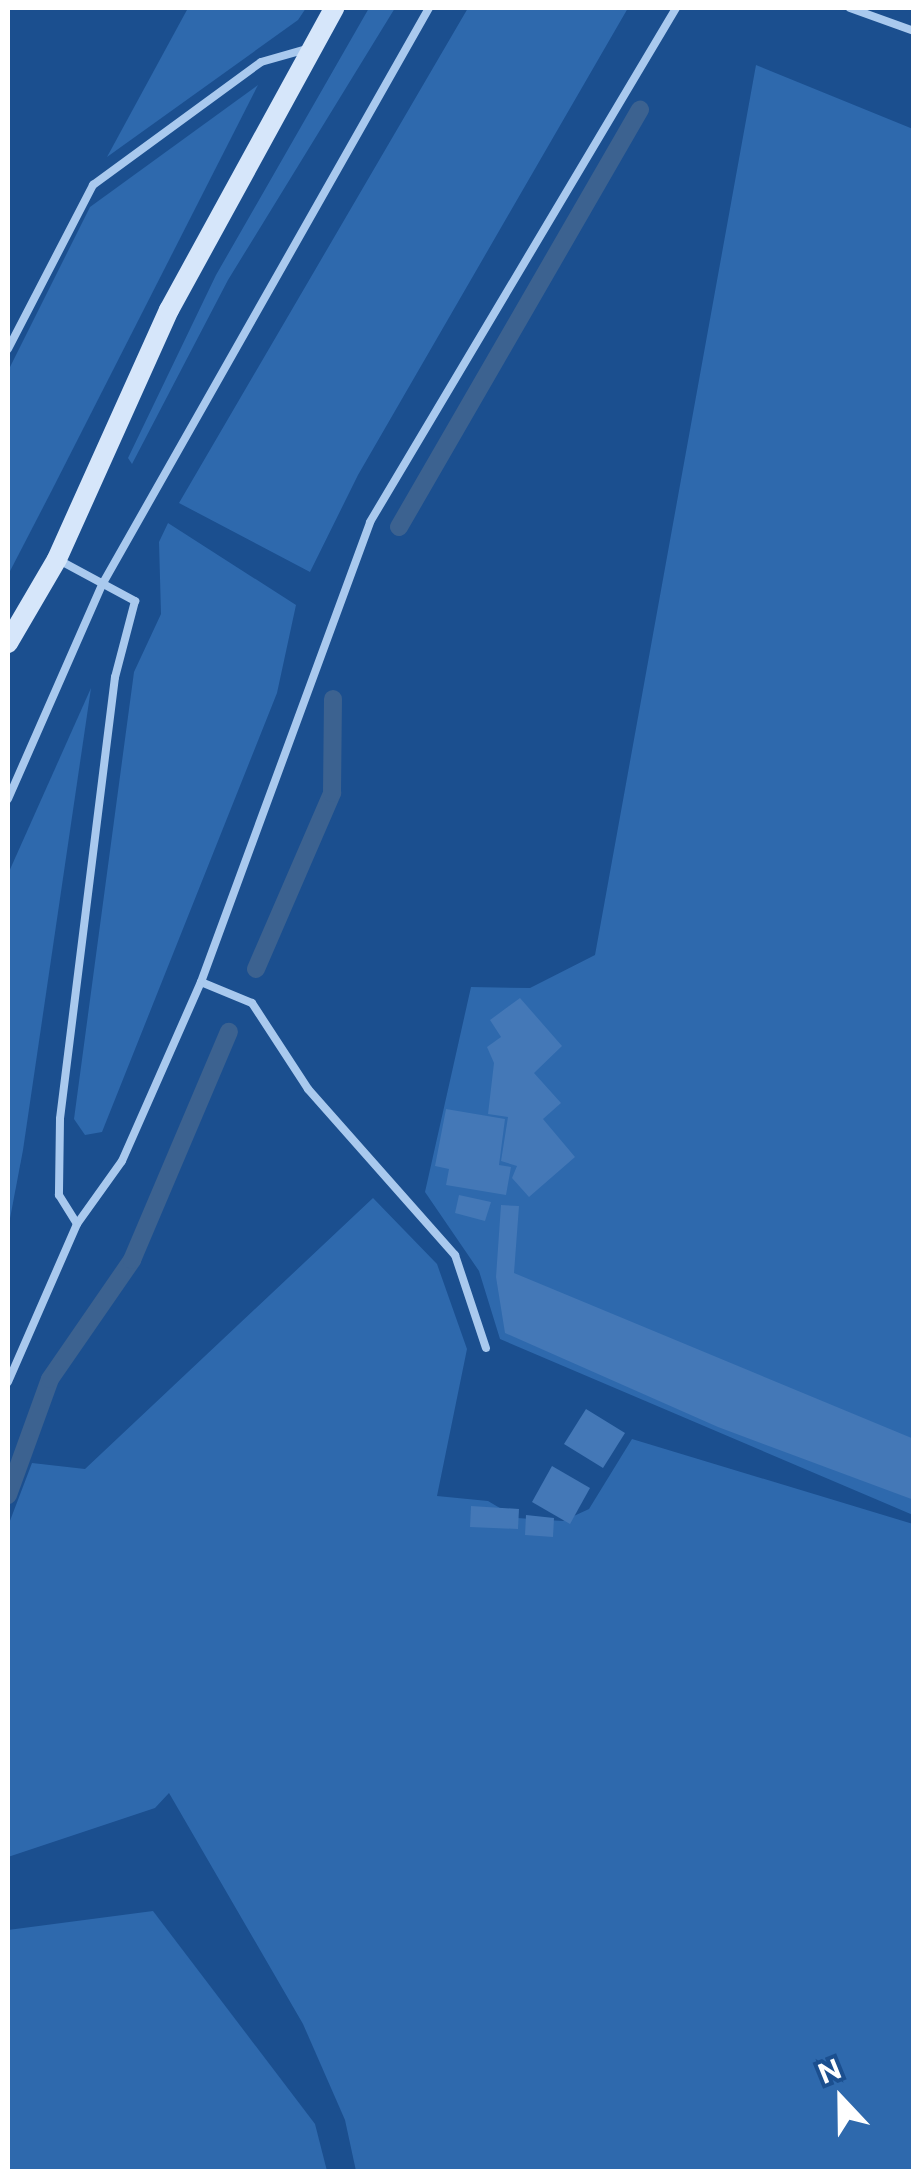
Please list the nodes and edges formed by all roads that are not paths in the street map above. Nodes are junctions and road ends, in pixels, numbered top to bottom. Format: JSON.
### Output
{"nodes":[{"id":1,"x":334,"y":8,"type":"edge"},
{"id":2,"x":428,"y":8,"type":"edge"},
{"id":3,"x":676,"y":8,"type":"edge"},
{"id":4,"x":850,"y":8,"type":"edge"},
{"id":5,"x":914,"y":31,"type":"edge"},
{"id":6,"x":310,"y":49,"type":"junction"},
{"id":7,"x":8,"y":349,"type":"edge"},
{"id":8,"x":58,"y":559,"type":"junction"},
{"id":9,"x":103,"y":584,"type":"junction"},
{"id":10,"x":8,"y":643,"type":"edge"},
{"id":11,"x":8,"y":798,"type":"edge"},
{"id":12,"x":200,"y":982,"type":"junction"},
{"id":13,"x":77,"y":1224,"type":"junction"},
{"id":14,"x":486,"y":1348,"type":"dead end"},
{"id":15,"x":8,"y":1382,"type":"edge"}],
"edges":[{"from":1,"to":6,"type":"street"},
{"from":2,"to":9,"type":"lane"},
{"from":3,"to":12,"type":"lane"},
{"from":4,"to":5,"type":"lane"},
{"from":6,"to":7,"type":"lane"},
{"from":6,"to":8,"type":"street"},
{"from":8,"to":9,"type":"lane"},
{"from":8,"to":10,"type":"street"},
{"from":9,"to":11,"type":"lane"},
{"from":9,"to":13,"type":"lane"},
{"from":12,"to":13,"type":"lane"},
{"from":12,"to":14,"type":"lane"},
{"from":13,"to":15,"type":"lane"}]}
